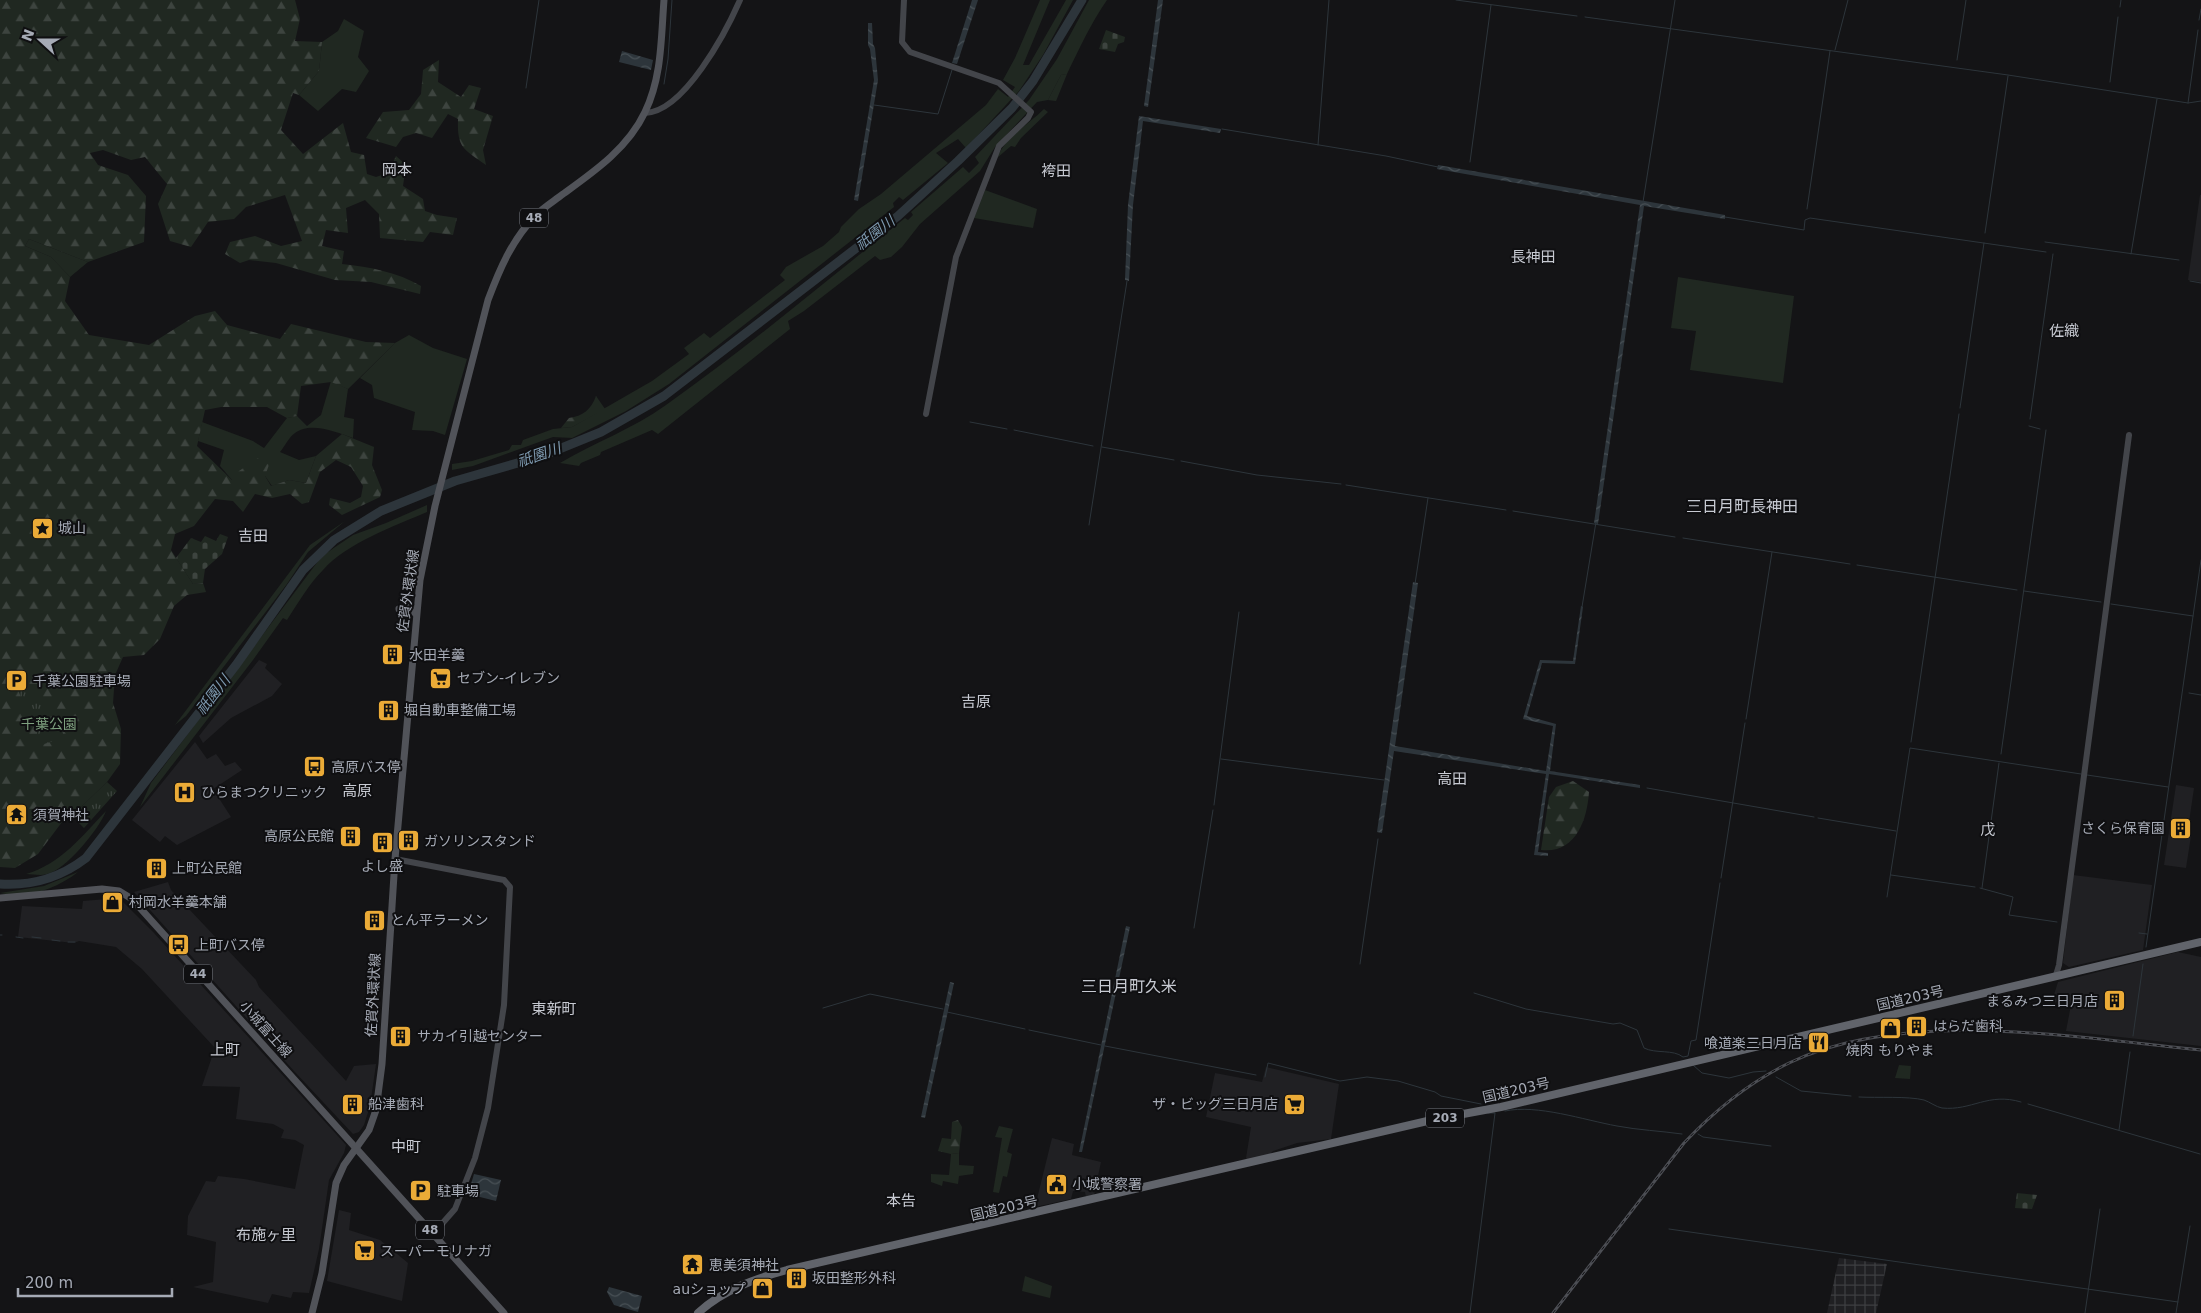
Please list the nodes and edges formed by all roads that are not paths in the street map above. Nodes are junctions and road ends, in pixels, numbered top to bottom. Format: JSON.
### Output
{"nodes":[{"id":1,"x":664,"y":0,"type":"edge"},
{"id":2,"x":740,"y":0,"type":"edge"},
{"id":3,"x":904,"y":0,"type":"edge"},
{"id":4,"x":644,"y":113,"type":"junction"},
{"id":5,"x":926,"y":414,"type":"dead end"},
{"id":6,"x":2129,"y":435,"type":"dead end"},
{"id":7,"x":399,"y":609,"type":"dead end"},
{"id":8,"x":416,"y":614,"type":"junction"},
{"id":9,"x":395,"y":858,"type":"junction"},
{"id":10,"x":0,"y":898,"type":"edge"},
{"id":11,"x":2201,"y":942,"type":"edge"},
{"id":12,"x":2056,"y":975,"type":"junction"},
{"id":13,"x":356,"y":1148,"type":"junction"},
{"id":14,"x":433,"y":1234,"type":"junction"},
{"id":15,"x":312,"y":1313,"type":"edge"},
{"id":16,"x":504,"y":1313,"type":"edge"},
{"id":17,"x":698,"y":1313,"type":"edge"}],
"edges":[{"from":1,"to":4,"type":"main road","name":"佐賀外環状線","number":"48"},
{"from":2,"to":4,"type":"street"},
{"from":3,"to":5,"type":"street"},
{"from":4,"to":8,"type":"main road","name":"佐賀外環状線","number":"48"},
{"from":6,"to":12,"type":"street"},
{"from":7,"to":8,"type":"main road"},
{"from":8,"to":9,"type":"main road","name":"佐賀外環状線","number":"48"},
{"from":9,"to":13,"type":"main road","name":"佐賀外環状線","number":"48"},
{"from":9,"to":14,"type":"street"},
{"from":10,"to":13,"type":"main road","name":"小城富士線","number":"44"},
{"from":11,"to":12,"type":"highway","name":"国道203号","number":"203"},
{"from":12,"to":17,"type":"highway","name":"国道203号","number":"203"},
{"from":13,"to":14,"type":"main road","number":"48"},
{"from":13,"to":15,"type":"main road"},
{"from":14,"to":16,"type":"main road","number":"48"}]}
